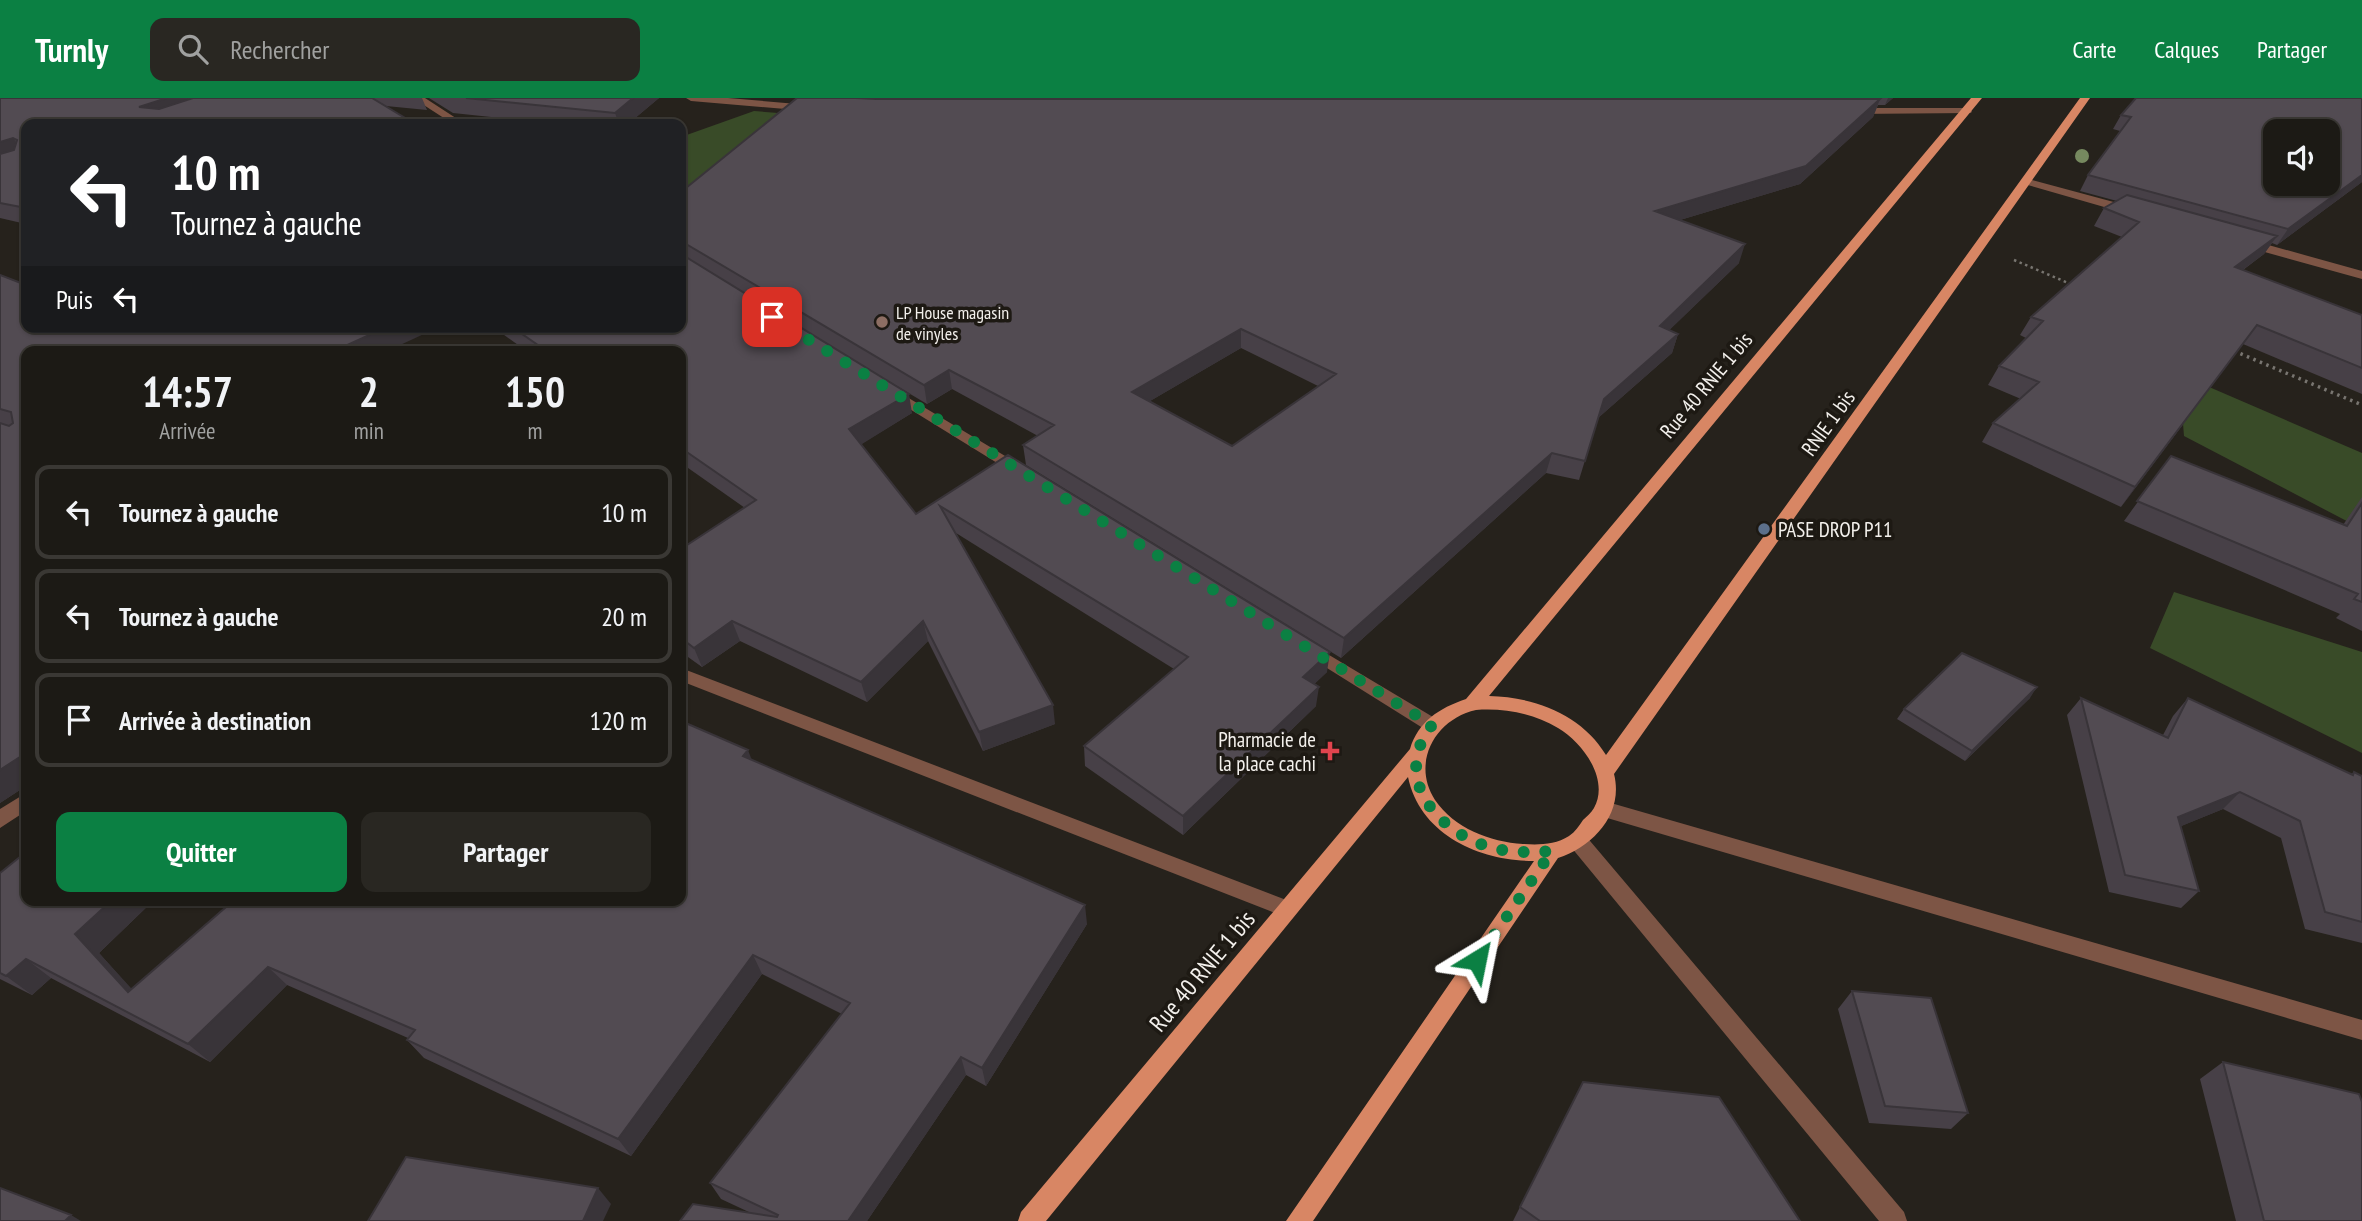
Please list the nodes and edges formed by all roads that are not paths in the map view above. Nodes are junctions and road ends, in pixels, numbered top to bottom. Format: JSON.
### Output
{"nodes":[{"id":1,"x":418,"y":98,"type":"edge"},
{"id":2,"x":691,"y":98,"type":"edge"},
{"id":3,"x":1977,"y":98,"type":"edge"},
{"id":4,"x":2085,"y":98,"type":"edge"},
{"id":5,"x":822,"y":109,"type":"edge"},
{"id":6,"x":1842,"y":111,"type":"edge"},
{"id":7,"x":1967,"y":111,"type":"junction"},
{"id":8,"x":452,"y":119,"type":"edge"},
{"id":9,"x":2028,"y":182,"type":"junction"},
{"id":10,"x":2148,"y":215,"type":"edge"},
{"id":11,"x":2228,"y":238,"type":"edge"},
{"id":12,"x":2362,"y":275,"type":"edge"},
{"id":13,"x":874,"y":380,"type":"edge"},
{"id":14,"x":1039,"y":482,"type":"edge"},
{"id":15,"x":1289,"y":637,"type":"edge"},
{"id":16,"x":686,"y":676,"type":"edge"},
{"id":17,"x":1472,"y":704,"type":"junction"},
{"id":18,"x":1432,"y":725,"type":"junction"},
{"id":19,"x":1415,"y":754,"type":"junction"},
{"id":20,"x":1605,"y":772,"type":"junction"},
{"id":21,"x":21,"y":805,"type":"edge"},
{"id":22,"x":1604,"y":809,"type":"junction"},
{"id":23,"x":0,"y":820,"type":"edge"},
{"id":24,"x":1578,"y":841,"type":"junction"},
{"id":25,"x":1552,"y":851,"type":"junction"},
{"id":26,"x":1287,"y":909,"type":"junction"},
{"id":27,"x":2362,"y":1030,"type":"edge"},
{"id":28,"x":1030,"y":1221,"type":"edge"},
{"id":29,"x":1298,"y":1221,"type":"edge"},
{"id":30,"x":1895,"y":1221,"type":"edge"}],
"edges":[{"from":1,"to":8,"type":"street"},
{"from":2,"to":5,"type":"street"},
{"from":3,"to":7,"type":"main road","name":"Rue 40 RNIE 1 bis"},
{"from":4,"to":9,"type":"main road","name":"RNIE 1 bis"},
{"from":6,"to":7,"type":"street"},
{"from":7,"to":17,"type":"main road","name":"Rue 40 RNIE 1 bis"},
{"from":9,"to":10,"type":"street"},
{"from":9,"to":20,"type":"main road","name":"RNIE 1 bis"},
{"from":11,"to":12,"type":"street"},
{"from":13,"to":14,"type":"street"},
{"from":15,"to":18,"type":"street"},
{"from":16,"to":26,"type":"street"},
{"from":17,"to":18,"type":"main road"},
{"from":17,"to":20,"type":"main road"},
{"from":18,"to":19,"type":"main road"},
{"from":19,"to":25,"type":"main road"},
{"from":19,"to":26,"type":"main road","name":"Rue 40 RNIE 1 bis"},
{"from":20,"to":22,"type":"main road"},
{"from":21,"to":23,"type":"street"},
{"from":22,"to":24,"type":"main road"},
{"from":22,"to":27,"type":"street"},
{"from":24,"to":25,"type":"main road"},
{"from":24,"to":30,"type":"street"},
{"from":25,"to":29,"type":"main road"},
{"from":26,"to":28,"type":"main road","name":"Rue 40 RNIE 1 bis"}]}
